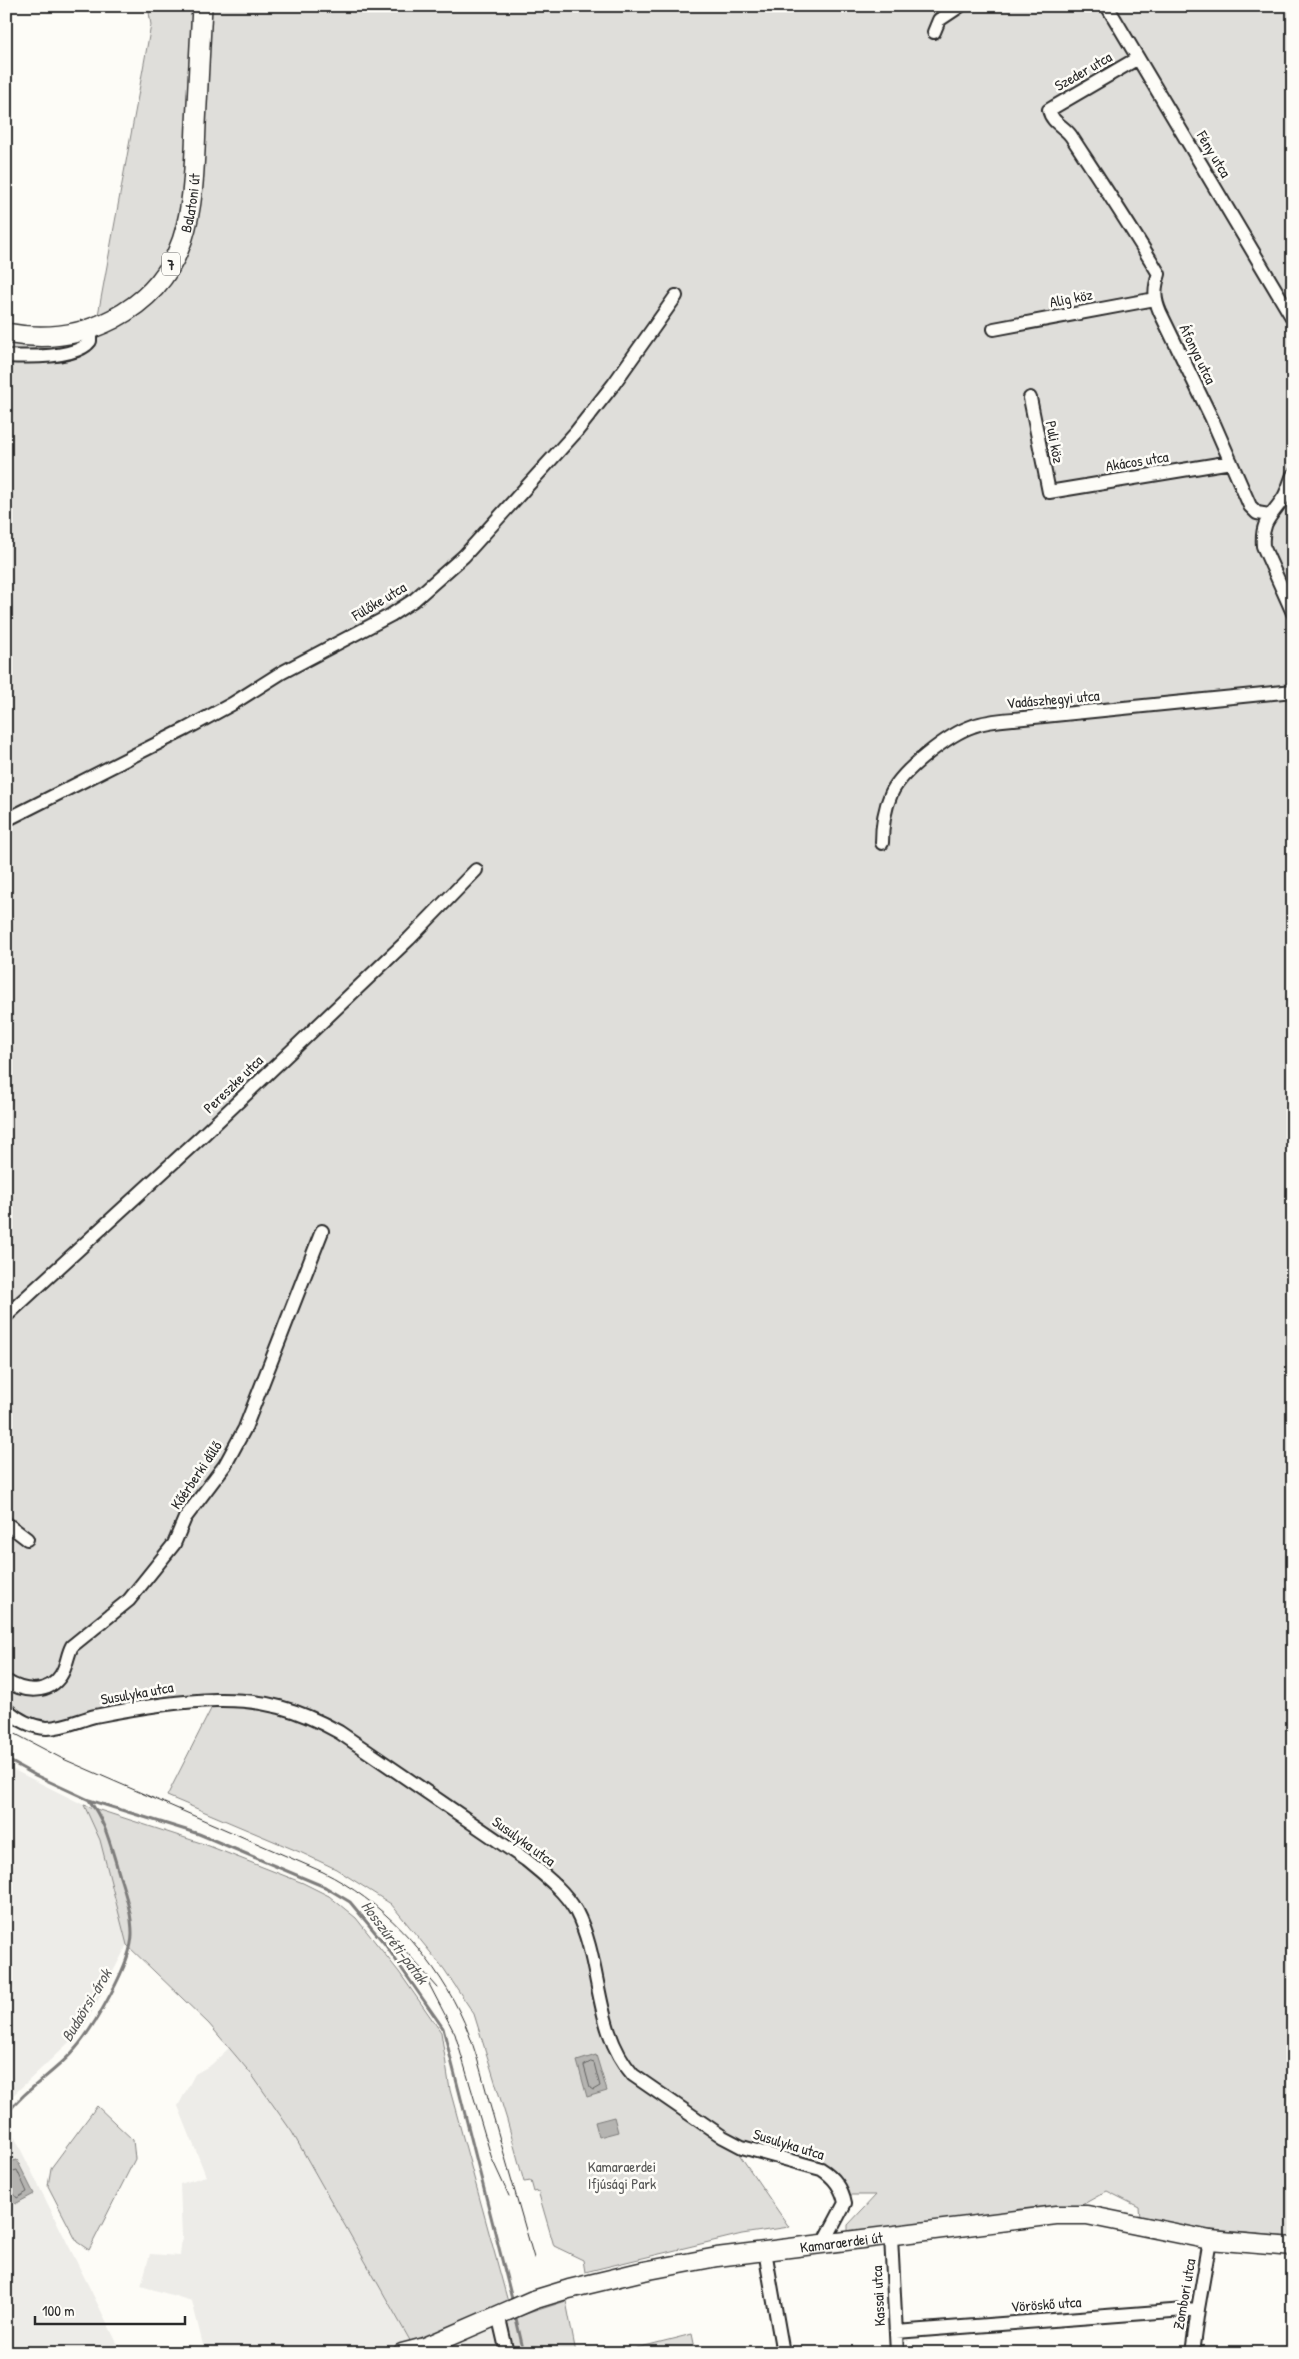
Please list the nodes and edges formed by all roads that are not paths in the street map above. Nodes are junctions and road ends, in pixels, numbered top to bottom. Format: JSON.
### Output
{"nodes":[{"id":1,"x":202,"y":6,"type":"edge"},
{"id":2,"x":960,"y":6,"type":"edge"},
{"id":3,"x":1107,"y":6,"type":"edge"},
{"id":4,"x":934,"y":32,"type":"dead end"},
{"id":5,"x":1138,"y":58,"type":"junction"},
{"id":6,"x":676,"y":296,"type":"dead end"},
{"id":7,"x":1154,"y":299,"type":"junction"},
{"id":8,"x":1293,"y":319,"type":"edge"},
{"id":9,"x":90,"y":329,"type":"junction"},
{"id":10,"x":994,"y":329,"type":"dead end"},
{"id":11,"x":6,"y":333,"type":"edge"},
{"id":12,"x":6,"y":356,"type":"edge"},
{"id":13,"x":1030,"y":398,"type":"dead end"},
{"id":14,"x":1231,"y":462,"type":"junction"},
{"id":15,"x":1293,"y":475,"type":"edge"},
{"id":16,"x":1049,"y":492,"type":"joint"},
{"id":17,"x":1269,"y":515,"type":"junction"},
{"id":18,"x":1293,"y":613,"type":"edge"},
{"id":19,"x":1293,"y":691,"type":"edge"},
{"id":20,"x":6,"y":820,"type":"edge"},
{"id":21,"x":882,"y":843,"type":"dead end"},
{"id":22,"x":476,"y":870,"type":"dead end"},
{"id":23,"x":322,"y":1231,"type":"dead end"},
{"id":24,"x":6,"y":1316,"type":"edge"},
{"id":25,"x":6,"y":1523,"type":"edge"},
{"id":26,"x":26,"y":1539,"type":"dead end"},
{"id":27,"x":6,"y":1681,"type":"edge"},
{"id":28,"x":6,"y":1710,"type":"edge"},
{"id":29,"x":891,"y":2237,"type":"junction"},
{"id":30,"x":1210,"y":2240,"type":"junction"},
{"id":31,"x":828,"y":2244,"type":"junction"},
{"id":32,"x":1293,"y":2247,"type":"edge"},
{"id":33,"x":765,"y":2252,"type":"junction"},
{"id":34,"x":1198,"y":2309,"type":"junction"},
{"id":35,"x":509,"y":2310,"type":"junction"},
{"id":36,"x":896,"y":2332,"type":"junction"},
{"id":37,"x":402,"y":2353,"type":"edge"},
{"id":38,"x":507,"y":2353,"type":"edge"},
{"id":39,"x":783,"y":2353,"type":"edge"},
{"id":40,"x":897,"y":2353,"type":"edge"},
{"id":41,"x":1192,"y":2353,"type":"edge"}],
"edges":[{"from":1,"to":9,"type":"main road","name":"Balatoni út","number":"7"},
{"from":2,"to":4,"type":"street"},
{"from":3,"to":5,"type":"street","name":"Fény utca"},
{"from":5,"to":7,"type":"street","name":"Szeder utca"},
{"from":5,"to":8,"type":"street","name":"Fény utca"},
{"from":6,"to":20,"type":"street","name":"Fülőke utca"},
{"from":7,"to":10,"type":"street","name":"Alig köz"},
{"from":7,"to":14,"type":"street","name":"Áfonya utca"},
{"from":9,"to":11,"type":"main road","name":"Balatoni út","number":"7"},
{"from":9,"to":12,"type":"street"},
{"from":13,"to":16,"type":"street","name":"Puli köz"},
{"from":14,"to":16,"type":"street","name":"Akácos utca"},
{"from":14,"to":17,"type":"street","name":"Áfonya utca"},
{"from":15,"to":17,"type":"street"},
{"from":17,"to":18,"type":"street"},
{"from":19,"to":21,"type":"street","name":"Vadászhegyi utca"},
{"from":22,"to":24,"type":"street","name":"Pereszke utca"},
{"from":23,"to":27,"type":"street","name":"Kőérberki dűlő"},
{"from":25,"to":26,"type":"street"},
{"from":28,"to":31,"type":"street","name":"Susulyka utca"},
{"from":29,"to":30,"type":"street","name":"Kamaraerdei út"},
{"from":29,"to":31,"type":"street","name":"Kamaraerdei út"},
{"from":29,"to":36,"type":"street","name":"Kassai utca"},
{"from":30,"to":32,"type":"street","name":"Kamaraerdei út"},
{"from":30,"to":34,"type":"street","name":"Zombori utca"},
{"from":31,"to":33,"type":"street","name":"Kamaraerdei út"},
{"from":33,"to":35,"type":"street","name":"Kamaraerdei út"},
{"from":33,"to":39,"type":"street"},
{"from":34,"to":36,"type":"street","name":"Vöröskő utca"},
{"from":34,"to":41,"type":"street","name":"Zombori utca"},
{"from":35,"to":37,"type":"street","name":"Kamaraerdei út"},
{"from":35,"to":38,"type":"street"},
{"from":36,"to":40,"type":"street","name":"Kassai utca"}]}
